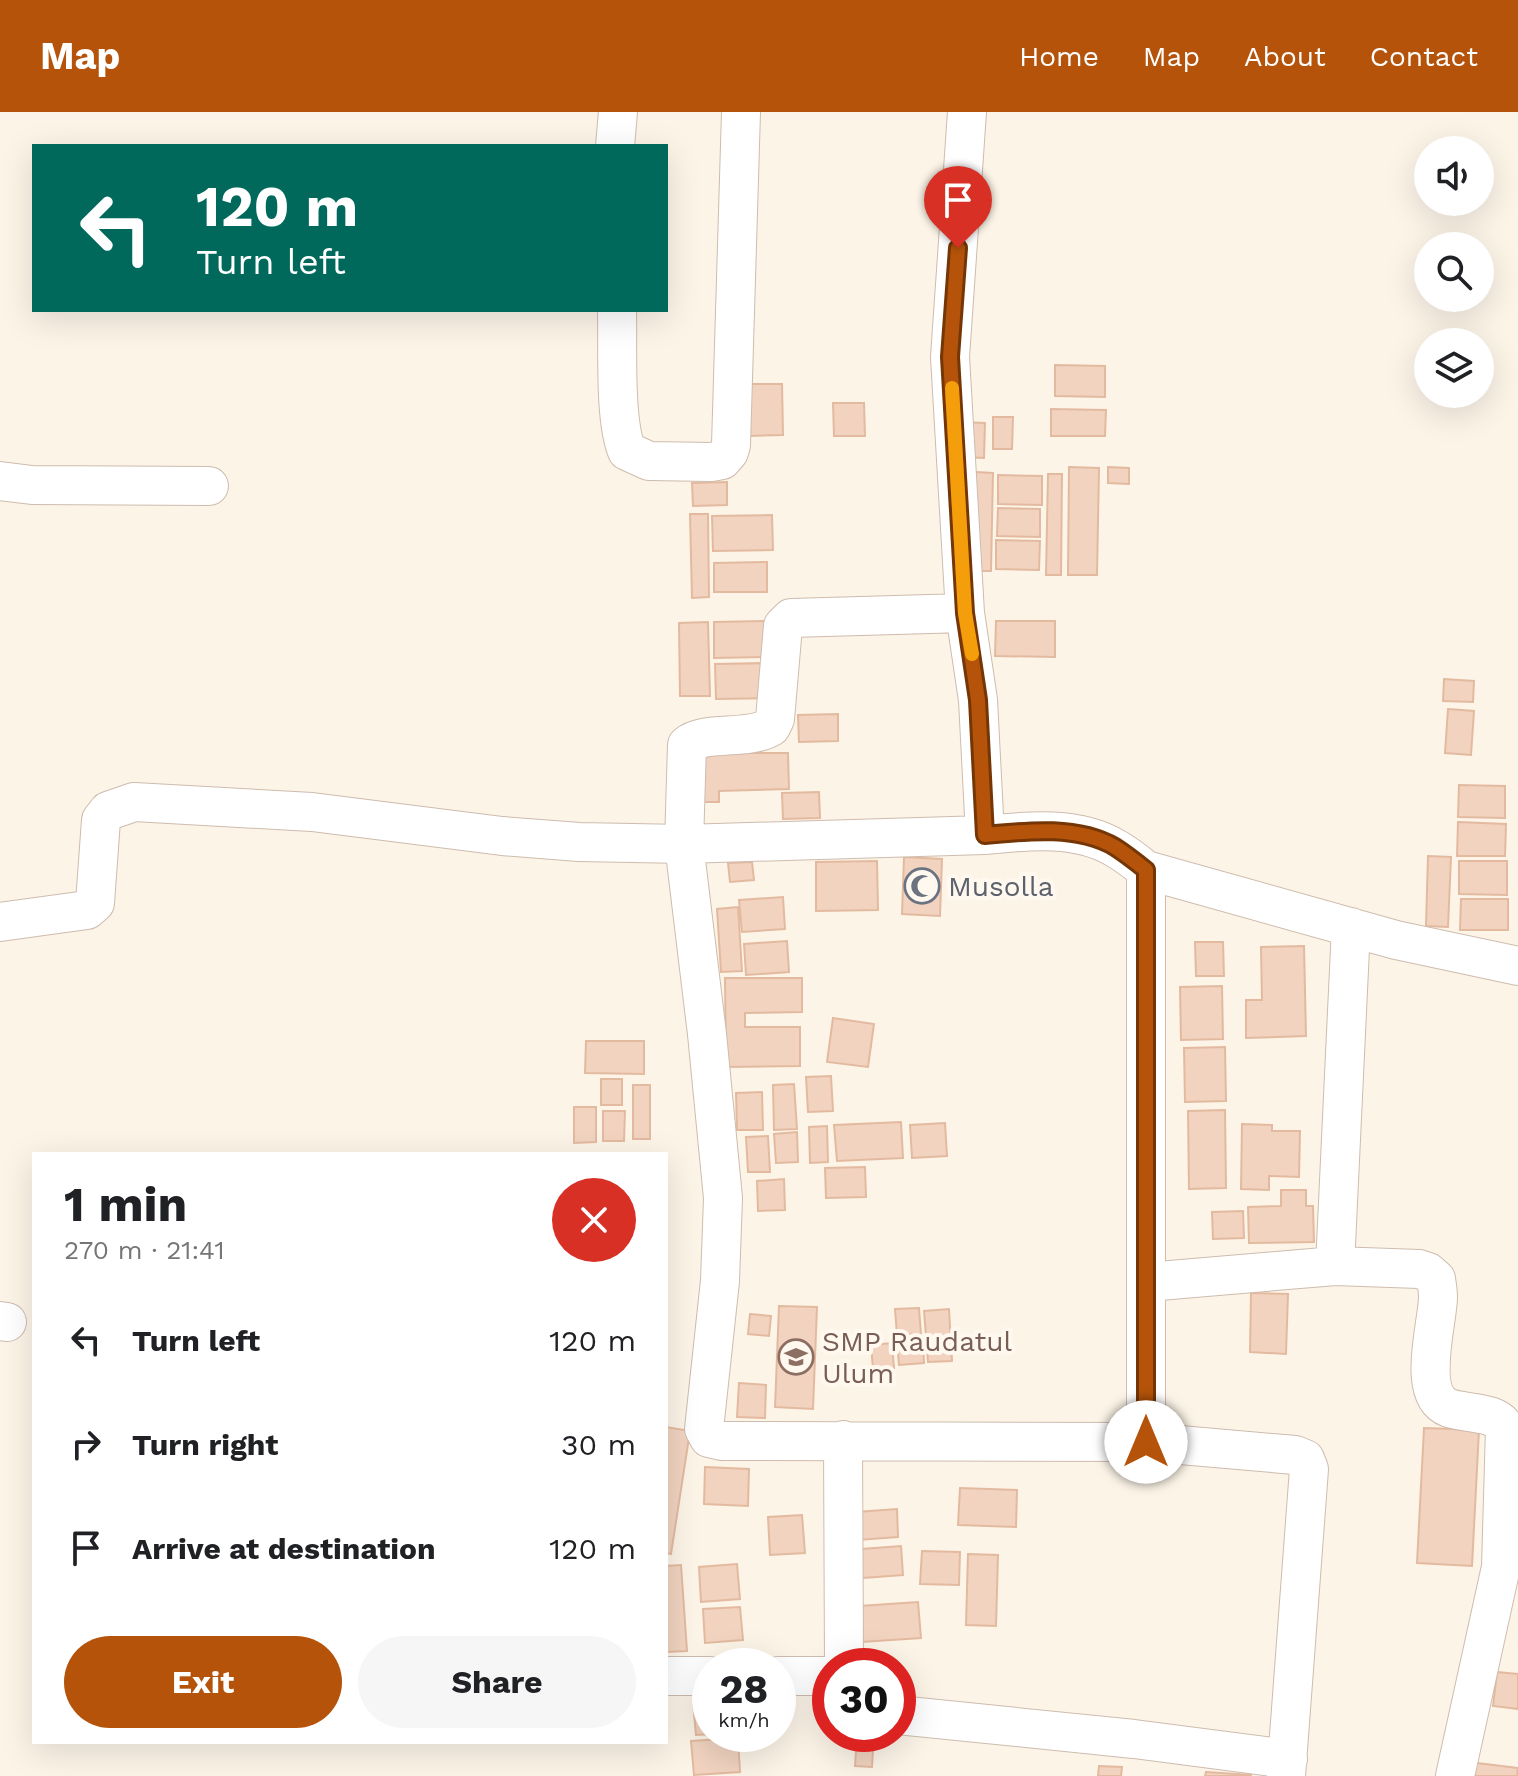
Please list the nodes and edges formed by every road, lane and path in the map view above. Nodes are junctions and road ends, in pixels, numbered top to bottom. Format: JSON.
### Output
{"nodes":[{"id":1,"x":618,"y":112,"type":"edge"},
{"id":2,"x":741,"y":112,"type":"edge"},
{"id":3,"x":967,"y":112,"type":"edge"},
{"id":4,"x":615,"y":144,"type":"edge"},
{"id":5,"x":617,"y":312,"type":"edge"},
{"id":6,"x":0,"y":481,"type":"edge"},
{"id":7,"x":209,"y":486,"type":"dead end"},
{"id":8,"x":965,"y":613,"type":"junction"},
{"id":9,"x":985,"y":835,"type":"junction"},
{"id":10,"x":684,"y":844,"type":"junction"},
{"id":11,"x":1146,"y":870,"type":"junction"},
{"id":12,"x":0,"y":922,"type":"edge"},
{"id":13,"x":1351,"y":927,"type":"junction"},
{"id":14,"x":1518,"y":966,"type":"edge"},
{"id":15,"x":1335,"y":1266,"type":"junction"},
{"id":16,"x":1147,"y":1282,"type":"junction"},
{"id":17,"x":843,"y":1440,"type":"junction"},
{"id":18,"x":1146,"y":1442,"type":"junction"},
{"id":19,"x":844,"y":1648,"type":"edge"},
{"id":20,"x":668,"y":1676,"type":"edge"},
{"id":21,"x":692,"y":1676,"type":"edge"},
{"id":22,"x":916,"y":1717,"type":"edge"},
{"id":23,"x":1287,"y":1767,"type":"edge"},
{"id":24,"x":1455,"y":1776,"type":"edge"}],
"edges":[{"from":1,"to":4,"type":"street"},
{"from":2,"to":5,"type":"street"},
{"from":3,"to":8,"type":"street"},
{"from":6,"to":7,"type":"street"},
{"from":8,"to":9,"type":"street"},
{"from":8,"to":10,"type":"street"},
{"from":9,"to":10,"type":"street"},
{"from":9,"to":11,"type":"street"},
{"from":10,"to":12,"type":"street"},
{"from":10,"to":17,"type":"street"},
{"from":11,"to":13,"type":"street"},
{"from":11,"to":16,"type":"street"},
{"from":13,"to":14,"type":"street"},
{"from":13,"to":15,"type":"street"},
{"from":15,"to":16,"type":"street"},
{"from":15,"to":24,"type":"street"},
{"from":16,"to":18,"type":"street"},
{"from":17,"to":18,"type":"street"},
{"from":17,"to":19,"type":"street"},
{"from":18,"to":23,"type":"street"},
{"from":20,"to":21,"type":"street"},
{"from":22,"to":23,"type":"street"}]}
